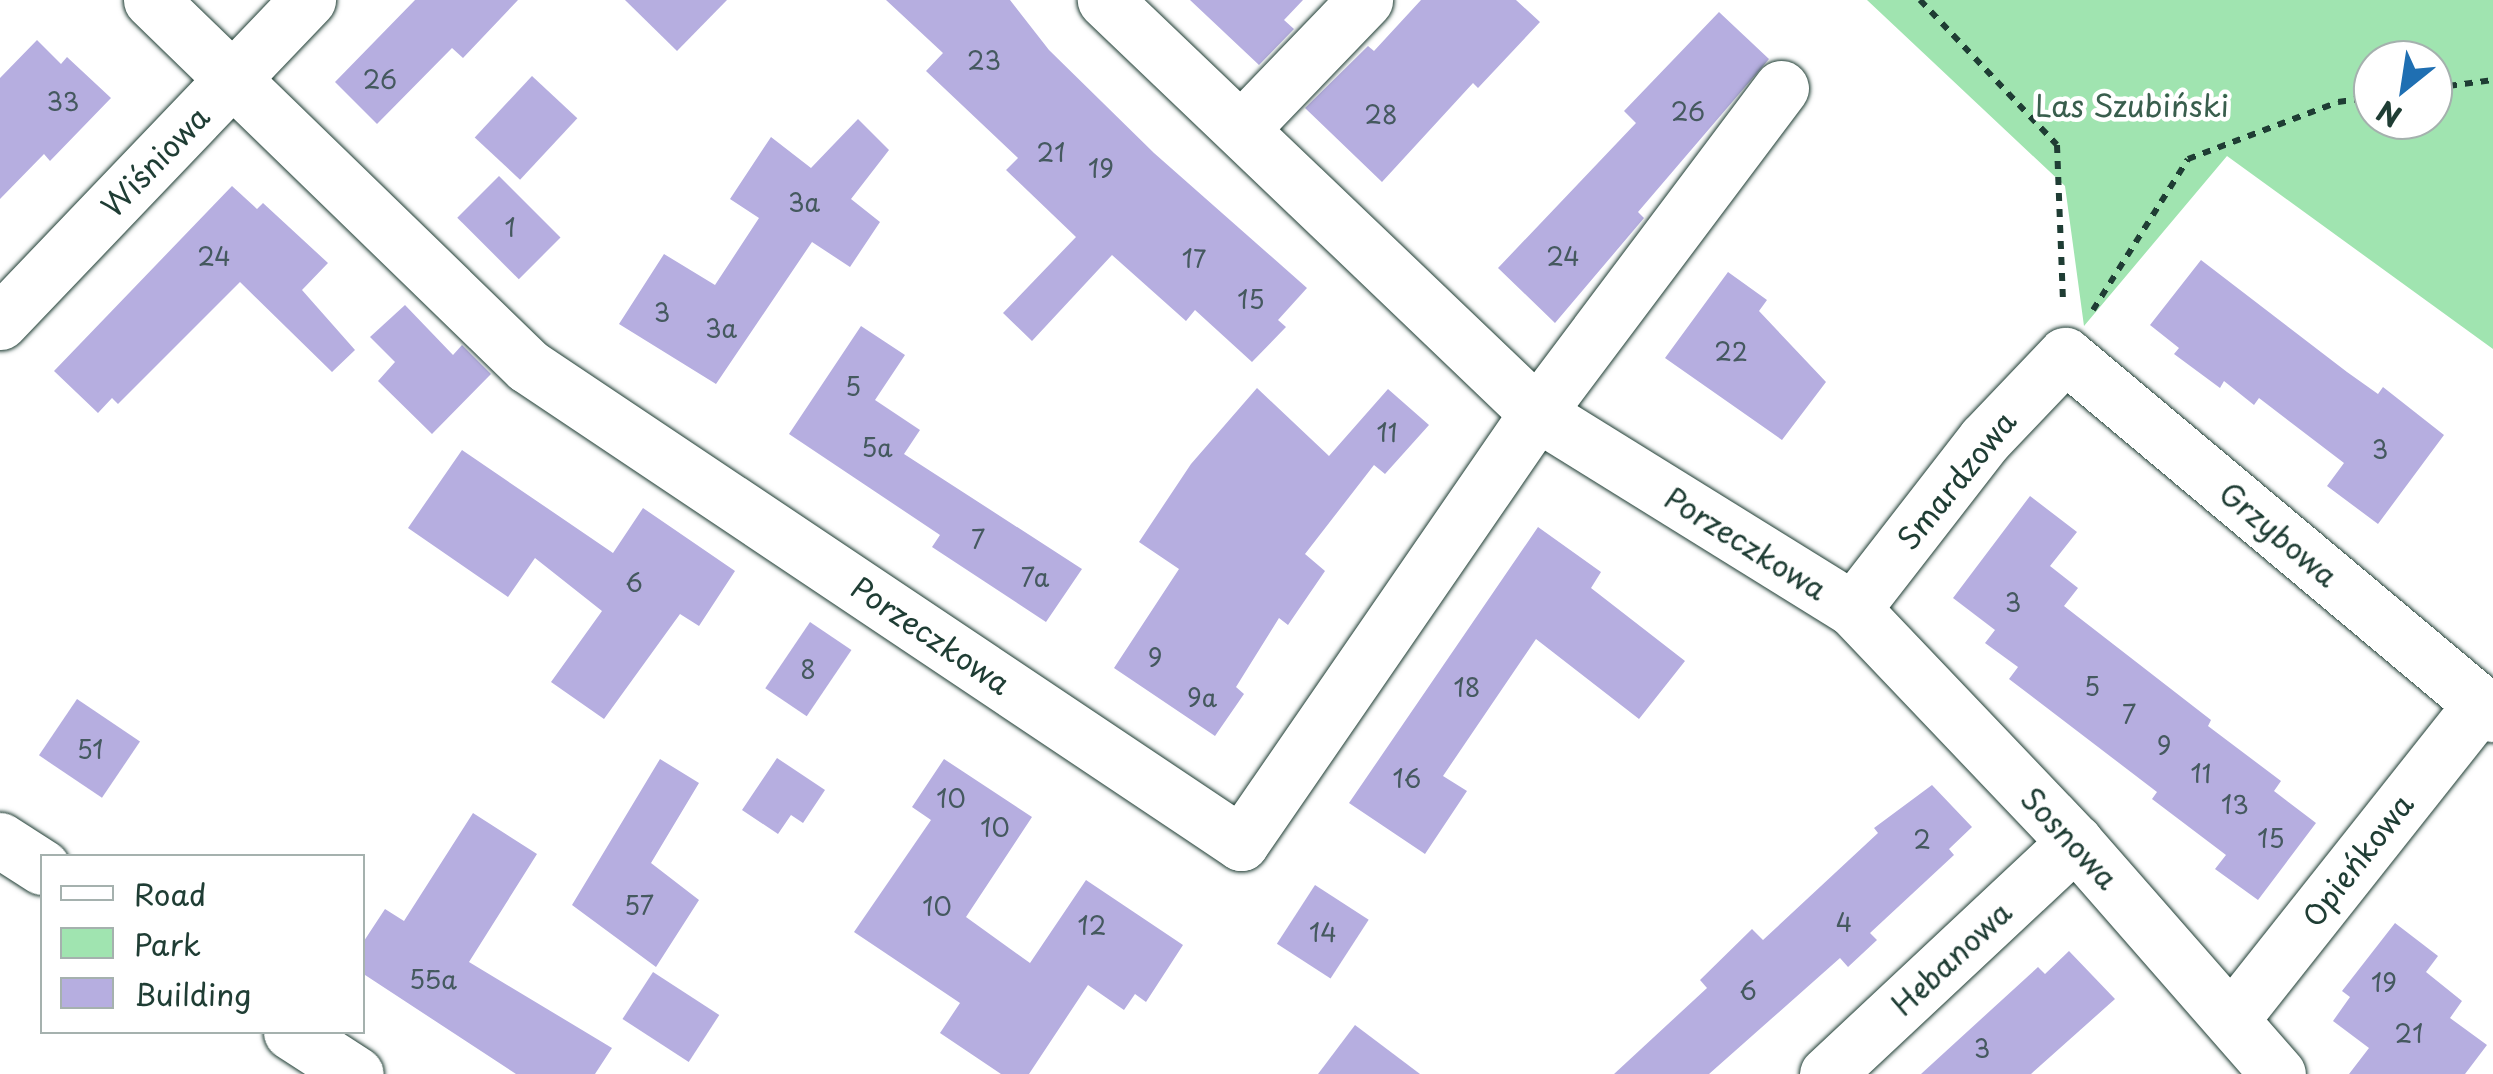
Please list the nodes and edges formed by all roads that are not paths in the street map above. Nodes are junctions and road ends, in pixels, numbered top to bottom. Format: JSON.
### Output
{"nodes":[{"id":1,"x":151,"y":0,"type":"edge"},
{"id":2,"x":308,"y":0,"type":"edge"},
{"id":3,"x":1105,"y":0,"type":"edge"},
{"id":4,"x":1365,"y":0,"type":"edge"},
{"id":5,"x":232,"y":82,"type":"junction"},
{"id":6,"x":1782,"y":88,"type":"dead end"},
{"id":7,"x":1240,"y":129,"type":"junction"},
{"id":8,"x":0,"y":322,"type":"edge"},
{"id":9,"x":2064,"y":355,"type":"joint"},
{"id":10,"x":1537,"y":413,"type":"junction"},
{"id":11,"x":1853,"y":609,"type":"junction"},
{"id":12,"x":2487,"y":709,"type":"edge"},
{"id":13,"x":0,"y":840,"type":"edge"},
{"id":14,"x":2075,"y":842,"type":"junction"},
{"id":15,"x":40,"y":867,"type":"edge"},
{"id":16,"x":2232,"y":1017,"type":"junction"},
{"id":17,"x":294,"y":1034,"type":"edge"},
{"id":18,"x":356,"y":1074,"type":"edge"},
{"id":19,"x":1827,"y":1074,"type":"edge"},
{"id":20,"x":2278,"y":1074,"type":"edge"}],
"edges":[{"from":1,"to":5,"type":"street"},
{"from":2,"to":5,"type":"street","name":"Wiśniowa"},
{"from":3,"to":7,"type":"street","name":"Porzeczkowa"},
{"from":4,"to":7,"type":"street"},
{"from":5,"to":8,"type":"street","name":"Wiśniowa"},
{"from":5,"to":10,"type":"street","name":"Porzeczkowa"},
{"from":6,"to":10,"type":"street"},
{"from":7,"to":10,"type":"street","name":"Porzeczkowa"},
{"from":9,"to":11,"type":"street","name":"Smardzowa"},
{"from":9,"to":12,"type":"street","name":"Grzybowa"},
{"from":10,"to":11,"type":"street","name":"Porzeczkowa"},
{"from":11,"to":14,"type":"street","name":"Sosnowa"},
{"from":12,"to":16,"type":"street","name":"Opieńkowa"},
{"from":13,"to":15,"type":"street"},
{"from":14,"to":16,"type":"street","name":"Sosnowa"},
{"from":14,"to":19,"type":"street","name":"Hebanowa"},
{"from":16,"to":20,"type":"street","name":"Sosnowa"},
{"from":17,"to":18,"type":"street"}]}
